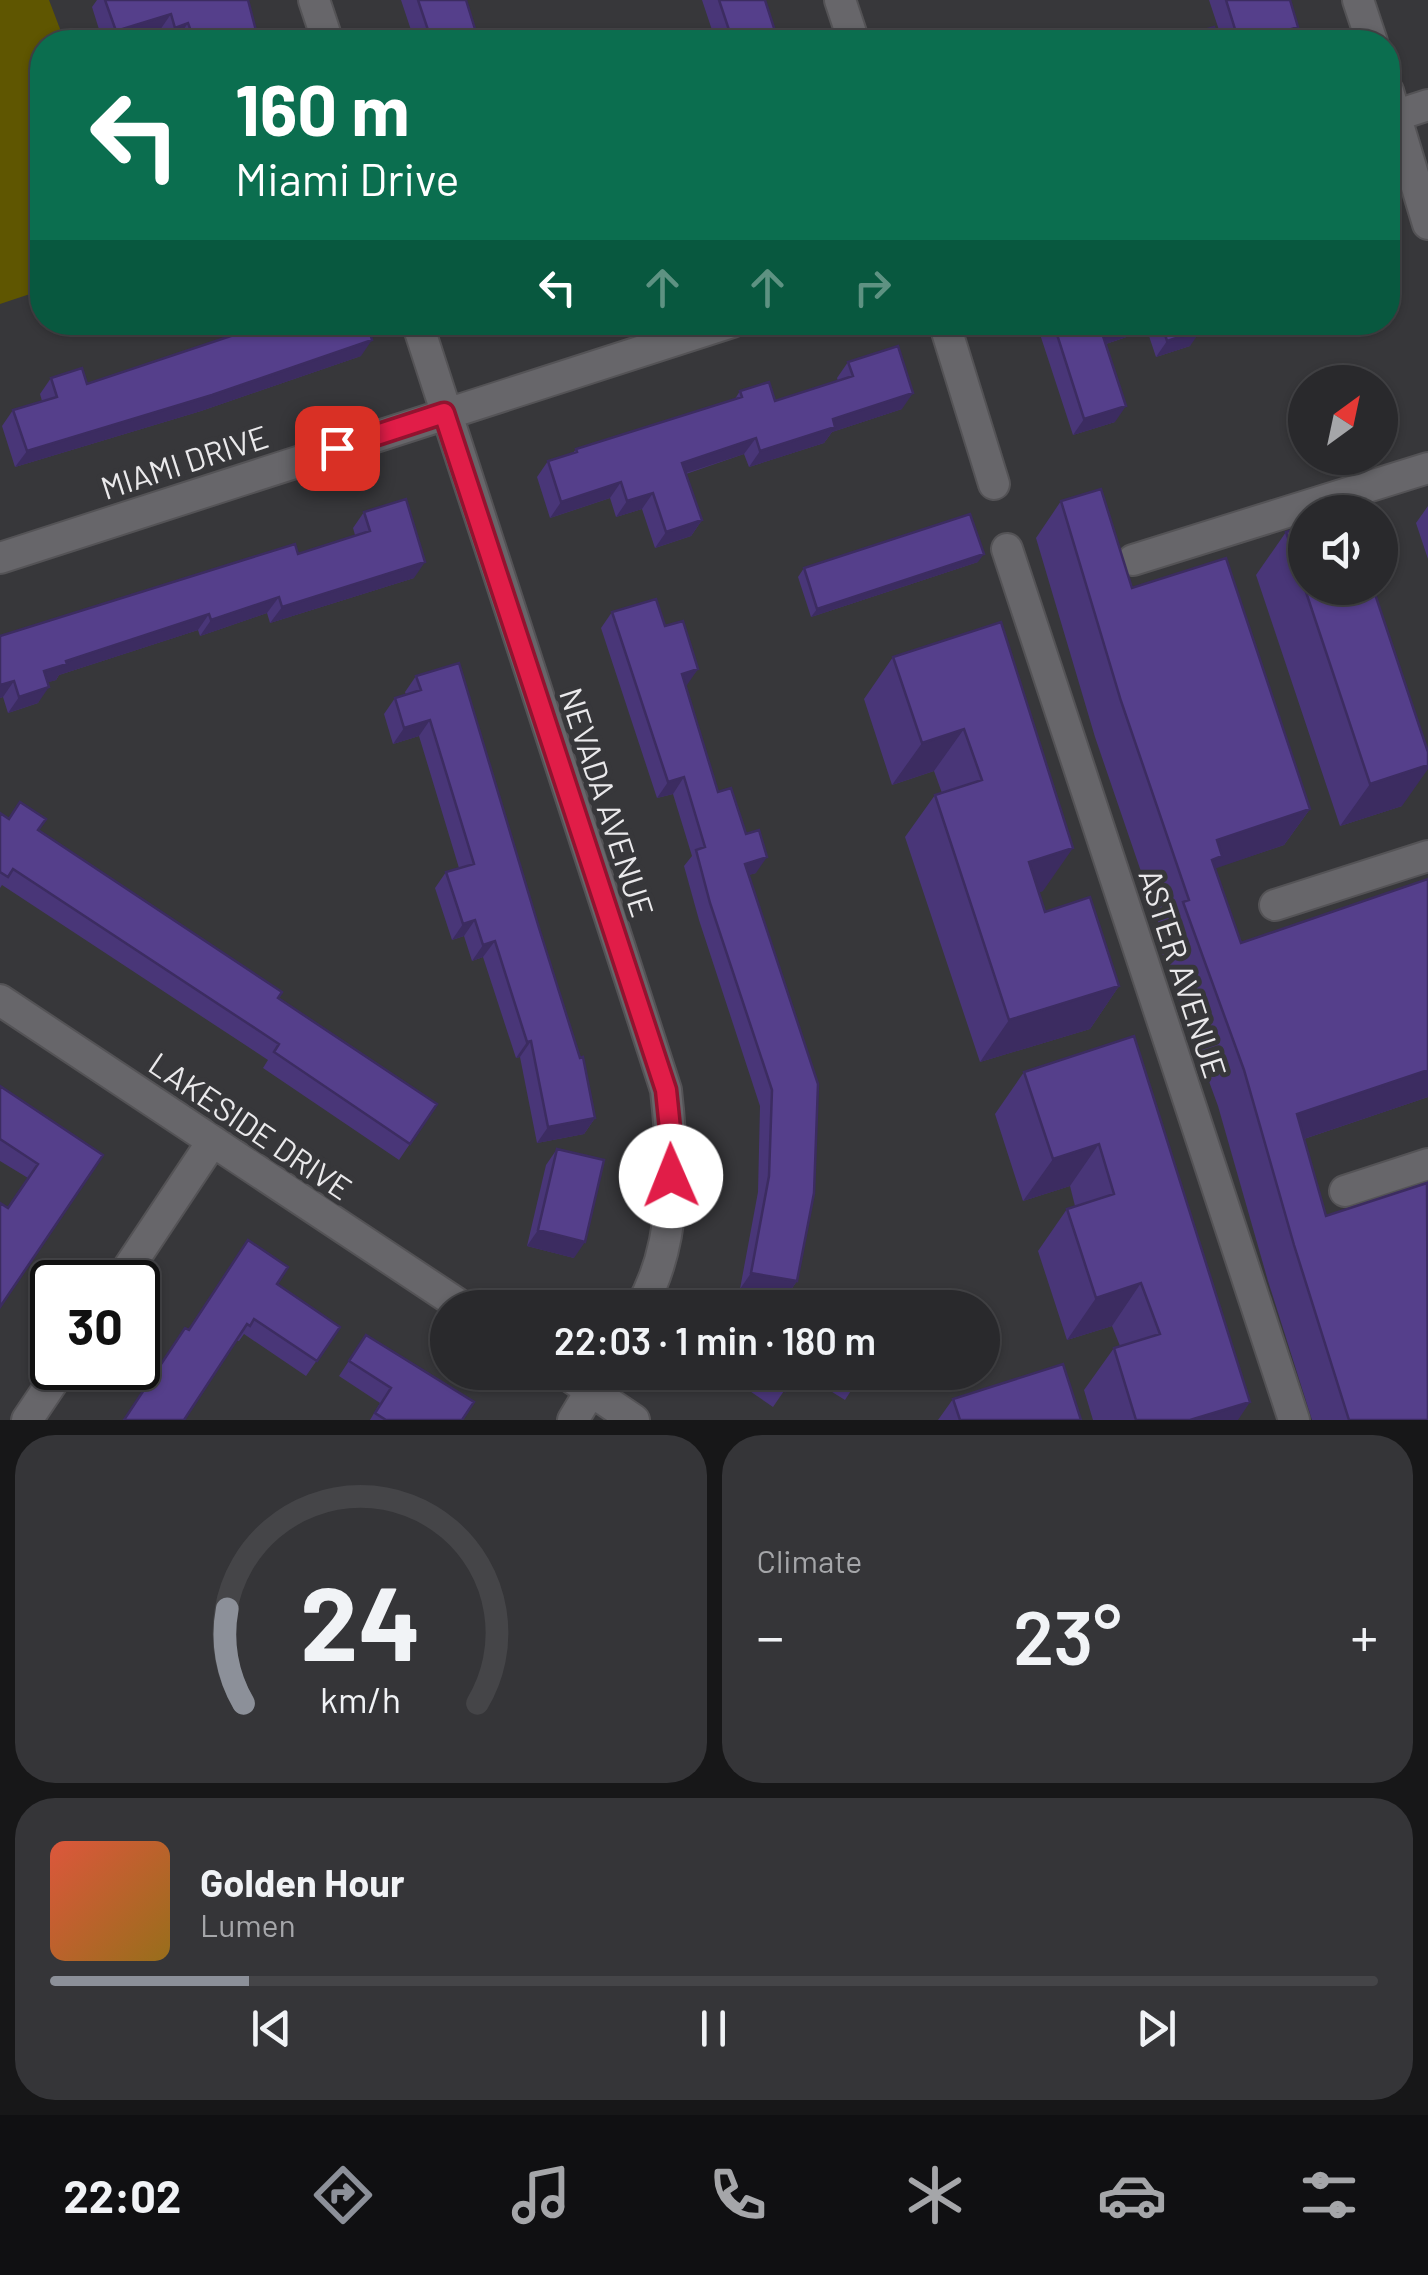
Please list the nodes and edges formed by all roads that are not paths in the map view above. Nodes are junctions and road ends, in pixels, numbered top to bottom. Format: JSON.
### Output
{"nodes":[{"id":1,"x":314,"y":0,"type":"edge"},
{"id":2,"x":840,"y":0,"type":"edge"},
{"id":3,"x":1358,"y":0,"type":"edge"},
{"id":4,"x":324,"y":30,"type":"edge"},
{"id":5,"x":850,"y":30,"type":"edge"},
{"id":6,"x":1368,"y":30,"type":"edge"},
{"id":7,"x":1428,"y":105,"type":"edge"},
{"id":8,"x":1400,"y":107,"type":"edge"},
{"id":9,"x":1400,"y":139,"type":"edge"},
{"id":10,"x":1428,"y":224,"type":"edge"},
{"id":11,"x":421,"y":335,"type":"edge"},
{"id":12,"x":691,"y":335,"type":"edge"},
{"id":13,"x":948,"y":335,"type":"edge"},
{"id":14,"x":444,"y":413,"type":"junction"},
{"id":15,"x":1428,"y":468,"type":"edge"},
{"id":16,"x":994,"y":484,"type":"dead end"},
{"id":17,"x":1007,"y":548,"type":"dead end"},
{"id":18,"x":0,"y":558,"type":"edge"},
{"id":19,"x":1133,"y":560,"type":"dead end"},
{"id":20,"x":1428,"y":856,"type":"edge"},
{"id":21,"x":1275,"y":905,"type":"dead end"},
{"id":22,"x":0,"y":1000,"type":"edge"},
{"id":23,"x":212,"y":1142,"type":"junction"},
{"id":24,"x":1428,"y":1164,"type":"edge"},
{"id":25,"x":1346,"y":1191,"type":"dead end"},
{"id":26,"x":133,"y":1260,"type":"edge"},
{"id":27,"x":437,"y":1290,"type":"edge"},
{"id":28,"x":650,"y":1290,"type":"edge"},
{"id":29,"x":47,"y":1390,"type":"edge"},
{"id":30,"x":592,"y":1390,"type":"edge"},
{"id":31,"x":605,"y":1390,"type":"edge"},
{"id":32,"x":27,"y":1420,"type":"edge"},
{"id":33,"x":572,"y":1420,"type":"edge"},
{"id":34,"x":634,"y":1420,"type":"edge"},
{"id":35,"x":1294,"y":1420,"type":"edge"}],
"edges":[{"from":1,"to":4,"type":"street"},
{"from":2,"to":5,"type":"street"},
{"from":3,"to":6,"type":"street"},
{"from":7,"to":8,"type":"street"},
{"from":9,"to":10,"type":"street"},
{"from":11,"to":14,"type":"street","name":"NEVADA AVENUE"},
{"from":12,"to":14,"type":"street","name":"MIAMI DRIVE"},
{"from":13,"to":16,"type":"street"},
{"from":14,"to":18,"type":"street","name":"MIAMI DRIVE"},
{"from":14,"to":28,"type":"street","name":"NEVADA AVENUE"},
{"from":15,"to":19,"type":"street"},
{"from":17,"to":35,"type":"street","name":"ASTER AVENUE"},
{"from":20,"to":21,"type":"street"},
{"from":22,"to":23,"type":"street","name":"LAKESIDE DRIVE"},
{"from":23,"to":26,"type":"street"},
{"from":23,"to":27,"type":"street","name":"LAKESIDE DRIVE"},
{"from":24,"to":25,"type":"street"},
{"from":29,"to":32,"type":"street"},
{"from":30,"to":33,"type":"street"},
{"from":31,"to":34,"type":"street"}]}
